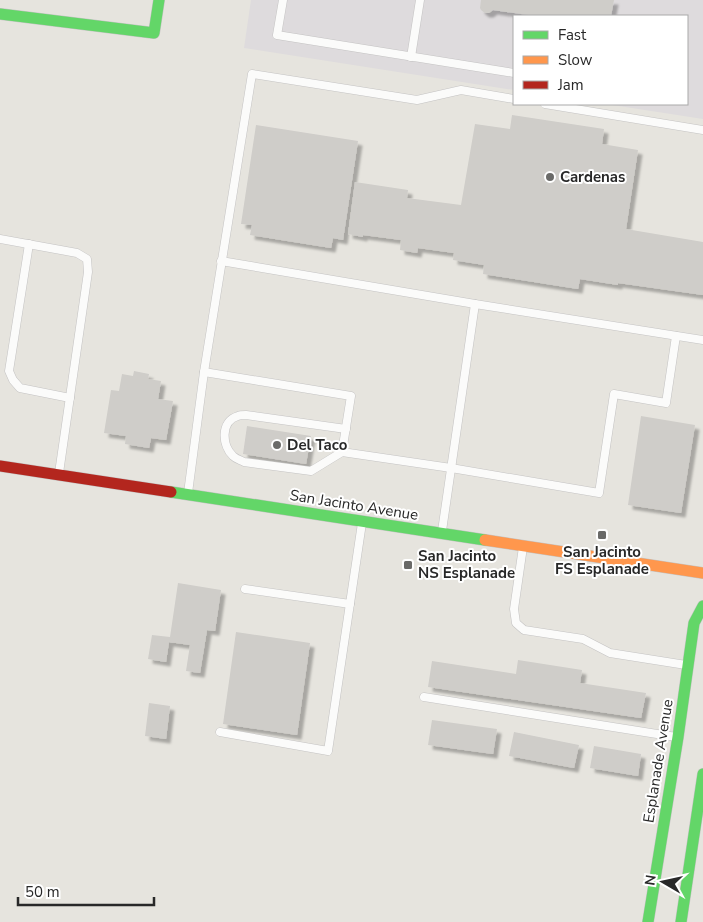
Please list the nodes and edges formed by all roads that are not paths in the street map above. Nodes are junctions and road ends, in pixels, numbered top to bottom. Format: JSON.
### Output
{"nodes":[{"id":1,"x":158,"y":0,"type":"edge"},
{"id":2,"x":283,"y":0,"type":"edge"},
{"id":3,"x":420,"y":0,"type":"edge"},
{"id":4,"x":0,"y":14,"type":"edge"},
{"id":5,"x":411,"y":57,"type":"junction"},
{"id":6,"x":513,"y":73,"type":"edge"},
{"id":7,"x":513,"y":99,"type":"edge"},
{"id":8,"x":551,"y":105,"type":"edge"},
{"id":9,"x":703,"y":130,"type":"edge"},
{"id":10,"x":0,"y":239,"type":"edge"},
{"id":11,"x":28,"y":244,"type":"junction"},
{"id":12,"x":221,"y":261,"type":"junction"},
{"id":13,"x":475,"y":304,"type":"junction"},
{"id":14,"x":676,"y":336,"type":"junction"},
{"id":15,"x":703,"y":340,"type":"edge"},
{"id":16,"x":204,"y":372,"type":"junction"},
{"id":17,"x":70,"y":398,"type":"junction"},
{"id":18,"x":346,"y":429,"type":"junction"},
{"id":19,"x":342,"y":452,"type":"junction"},
{"id":20,"x":0,"y":466,"type":"edge"},
{"id":21,"x":451,"y":468,"type":"junction"},
{"id":22,"x":59,"y":475,"type":"junction"},
{"id":23,"x":187,"y":495,"type":"junction"},
{"id":24,"x":362,"y":521,"type":"junction"},
{"id":25,"x":441,"y":533,"type":"junction"},
{"id":26,"x":523,"y":546,"type":"junction"},
{"id":27,"x":703,"y":573,"type":"edge"},
{"id":28,"x":245,"y":589,"type":"dead end"},
{"id":29,"x":350,"y":604,"type":"junction"},
{"id":30,"x":703,"y":606,"type":"edge"},
{"id":31,"x":688,"y":666,"type":"junction"},
{"id":32,"x":424,"y":698,"type":"dead end"},
{"id":33,"x":220,"y":732,"type":"dead end"},
{"id":34,"x":678,"y":737,"type":"junction"},
{"id":35,"x":703,"y":777,"type":"edge"},
{"id":36,"x":648,"y":922,"type":"edge"},
{"id":37,"x":681,"y":922,"type":"edge"}],
"edges":[{"from":1,"to":4,"type":"main road"},
{"from":2,"to":5,"type":"lane"},
{"from":3,"to":5,"type":"lane"},
{"from":5,"to":6,"type":"lane"},
{"from":7,"to":12,"type":"lane"},
{"from":8,"to":9,"type":"lane"},
{"from":10,"to":11,"type":"lane"},
{"from":11,"to":17,"type":"lane"},
{"from":11,"to":17,"type":"lane"},
{"from":12,"to":13,"type":"lane"},
{"from":12,"to":16,"type":"lane"},
{"from":13,"to":14,"type":"lane"},
{"from":13,"to":21,"type":"lane"},
{"from":14,"to":15,"type":"lane"},
{"from":14,"to":21,"type":"lane"},
{"from":16,"to":18,"type":"lane"},
{"from":16,"to":23,"type":"lane"},
{"from":17,"to":22,"type":"lane"},
{"from":18,"to":19,"type":"lane"},
{"from":18,"to":19,"type":"lane"},
{"from":19,"to":21,"type":"lane"},
{"from":20,"to":22,"type":"main road","name":"San Jacinto Avenue"},
{"from":21,"to":25,"type":"lane"},
{"from":22,"to":23,"type":"main road","name":"San Jacinto Avenue"},
{"from":23,"to":24,"type":"main road","name":"San Jacinto Avenue"},
{"from":24,"to":25,"type":"main road","name":"San Jacinto Avenue"},
{"from":24,"to":29,"type":"lane"},
{"from":25,"to":26,"type":"main road","name":"San Jacinto Avenue"},
{"from":26,"to":27,"type":"main road","name":"San Jacinto Avenue"},
{"from":26,"to":31,"type":"lane"},
{"from":28,"to":29,"type":"lane"},
{"from":29,"to":33,"type":"lane"},
{"from":30,"to":31,"type":"main road","name":"Esplanade Avenue"},
{"from":31,"to":34,"type":"main road","name":"Esplanade Avenue"},
{"from":32,"to":34,"type":"lane"},
{"from":34,"to":36,"type":"main road","name":"Esplanade Avenue"},
{"from":35,"to":37,"type":"main road"}]}
